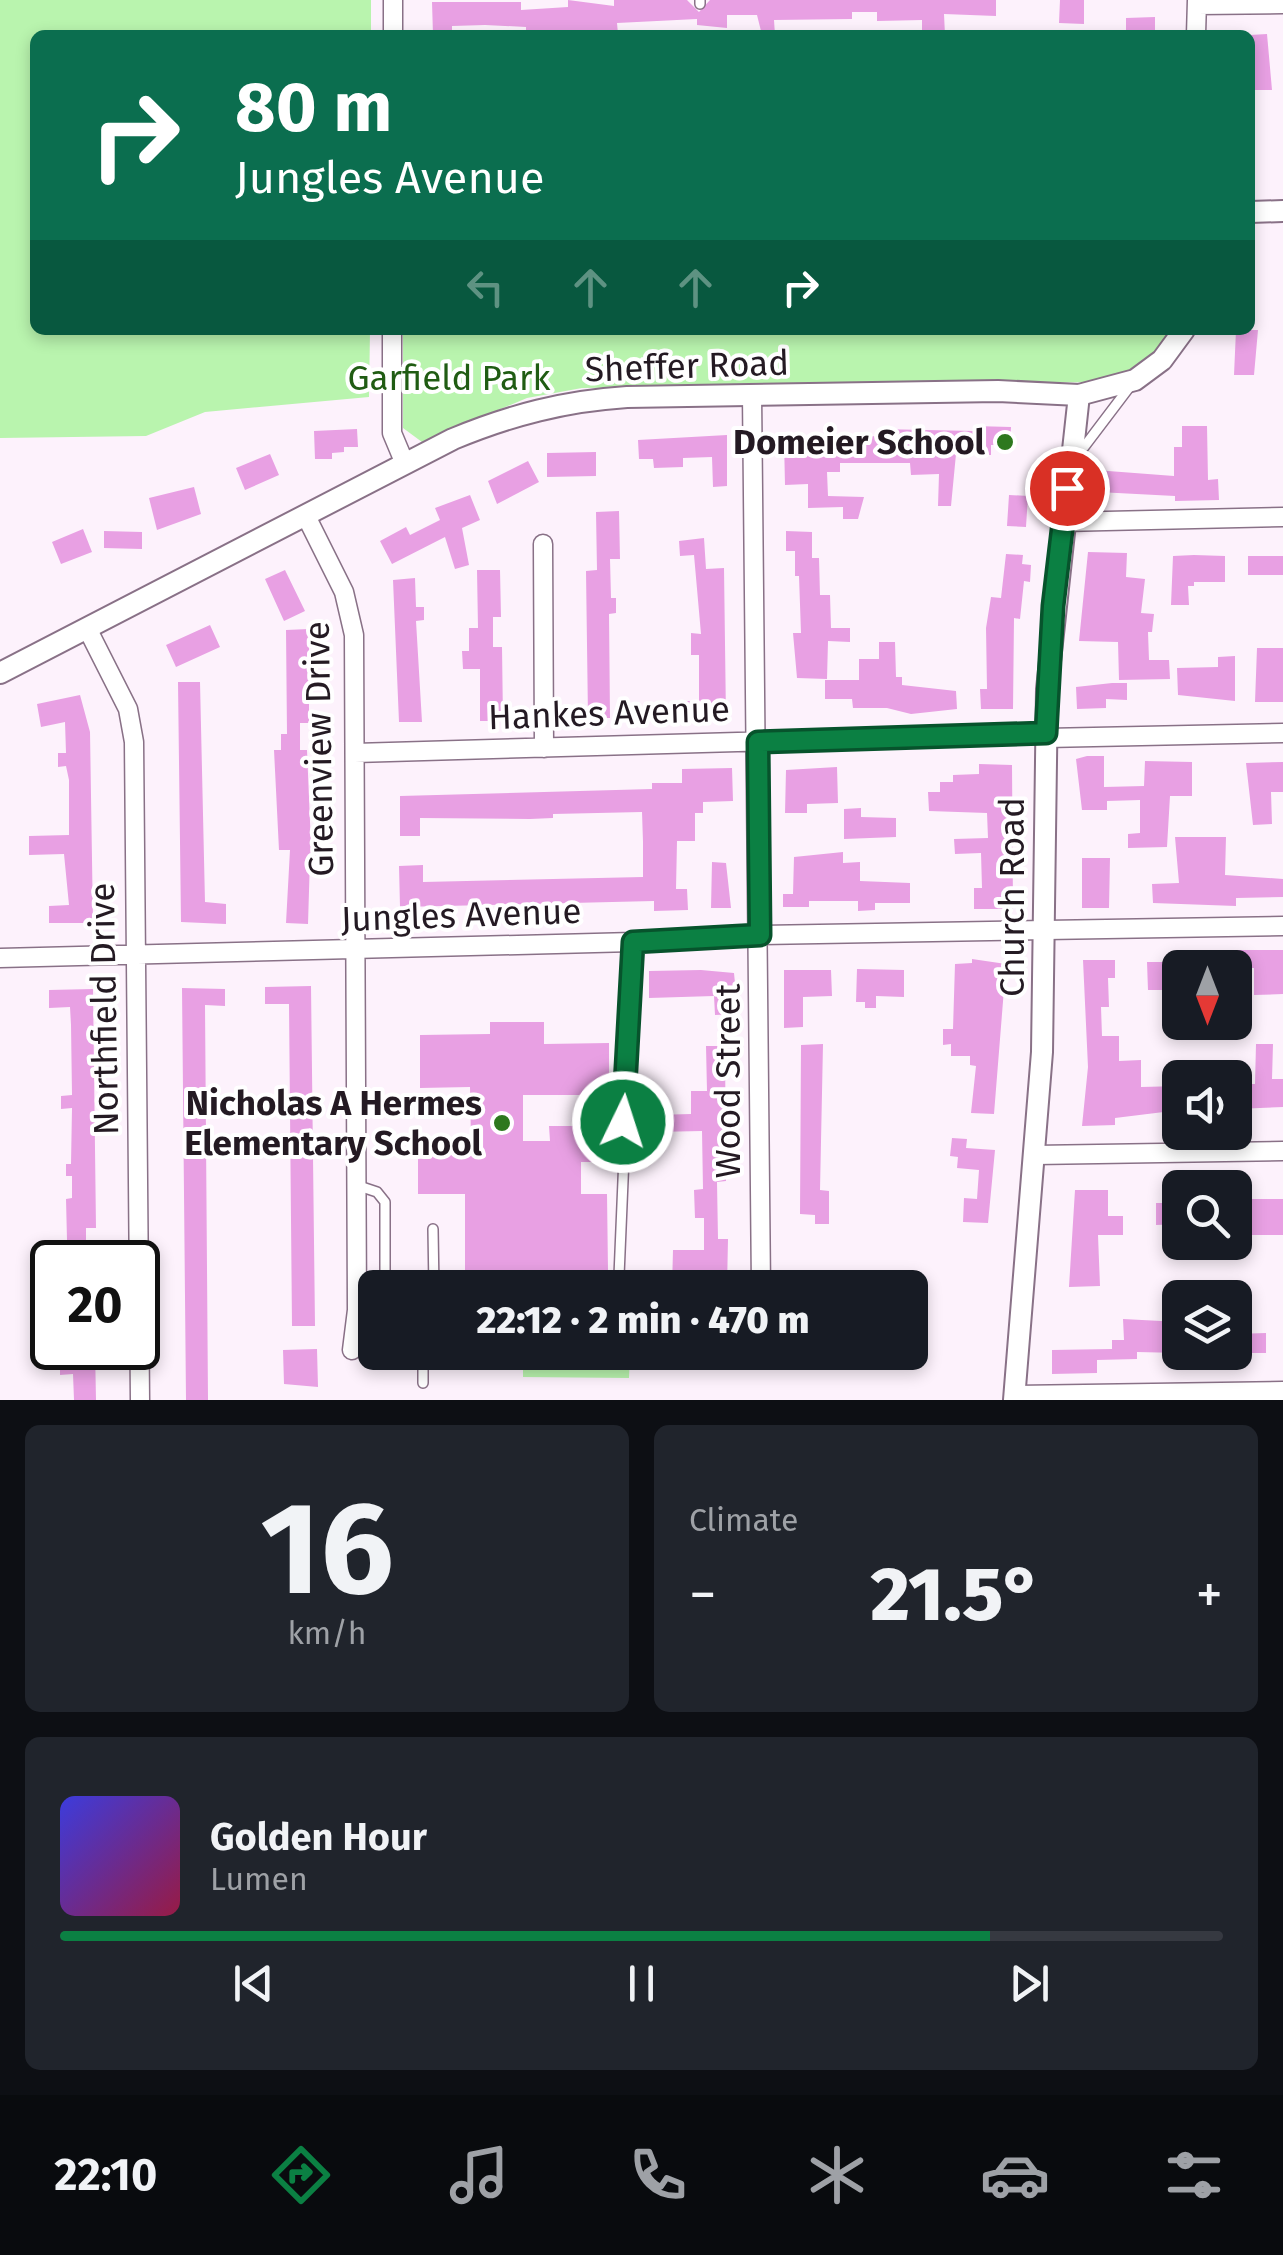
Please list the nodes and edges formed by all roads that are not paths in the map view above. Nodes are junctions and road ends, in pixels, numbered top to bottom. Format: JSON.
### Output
{"nodes":[{"id":1,"x":394,"y":0,"type":"edge"},
{"id":2,"x":1196,"y":3,"type":"edge"},
{"id":3,"x":1283,"y":4,"type":"edge"},
{"id":4,"x":393,"y":30,"type":"edge"},
{"id":5,"x":1196,"y":30,"type":"edge"},
{"id":6,"x":1283,"y":211,"type":"edge"},
{"id":7,"x":1255,"y":212,"type":"edge"},
{"id":8,"x":392,"y":335,"type":"edge"},
{"id":9,"x":1180,"y":335,"type":"edge"},
{"id":10,"x":1135,"y":380,"type":"junction"},
{"id":11,"x":752,"y":394,"type":"junction"},
{"id":12,"x":1079,"y":395,"type":"junction"},
{"id":13,"x":1072,"y":455,"type":"junction"},
{"id":14,"x":405,"y":464,"type":"junction"},
{"id":15,"x":306,"y":516,"type":"junction"},
{"id":16,"x":1283,"y":517,"type":"edge"},
{"id":17,"x":1062,"y":522,"type":"junction"},
{"id":18,"x":542,"y":544,"type":"dead end"},
{"id":19,"x":86,"y":628,"type":"junction"},
{"id":20,"x":0,"y":673,"type":"edge"},
{"id":21,"x":1283,"y":733,"type":"edge"},
{"id":22,"x":1046,"y":736,"type":"junction"},
{"id":23,"x":758,"y":742,"type":"junction"},
{"id":24,"x":544,"y":748,"type":"junction"},
{"id":25,"x":355,"y":753,"type":"junction"},
{"id":26,"x":1283,"y":926,"type":"edge"},
{"id":27,"x":1044,"y":933,"type":"junction"},
{"id":28,"x":760,"y":935,"type":"junction"},
{"id":29,"x":633,"y":942,"type":"junction"},
{"id":30,"x":356,"y":950,"type":"junction"},
{"id":31,"x":137,"y":955,"type":"junction"},
{"id":32,"x":0,"y":958,"type":"edge"},
{"id":33,"x":1283,"y":1150,"type":"edge"},
{"id":34,"x":1036,"y":1154,"type":"junction"},
{"id":35,"x":356,"y":1185,"type":"junction"},
{"id":36,"x":433,"y":1230,"type":"dead end"},
{"id":37,"x":363,"y":1270,"type":"edge"},
{"id":38,"x":385,"y":1270,"type":"edge"},
{"id":39,"x":434,"y":1270,"type":"edge"},
{"id":40,"x":619,"y":1270,"type":"edge"},
{"id":41,"x":761,"y":1270,"type":"edge"},
{"id":42,"x":358,"y":1333,"type":"edge"},
{"id":43,"x":352,"y":1350,"type":"dead end"},
{"id":44,"x":423,"y":1370,"type":"edge"},
{"id":45,"x":423,"y":1383,"type":"dead end"},
{"id":46,"x":1283,"y":1391,"type":"edge"},
{"id":47,"x":1014,"y":1398,"type":"edge"},
{"id":48,"x":140,"y":1400,"type":"edge"}],
"edges":[{"from":1,"to":4,"type":"street"},
{"from":2,"to":3,"type":"street"},
{"from":2,"to":5,"type":"street"},
{"from":6,"to":7,"type":"street"},
{"from":8,"to":14,"type":"street"},
{"from":9,"to":10,"type":"street"},
{"from":10,"to":12,"type":"street","name":"Sheffer Road"},
{"from":10,"to":13,"type":"lane"},
{"from":11,"to":12,"type":"street","name":"Sheffer Road"},
{"from":11,"to":14,"type":"street","name":"Sheffer Road"},
{"from":11,"to":23,"type":"street","name":"Wood Street"},
{"from":12,"to":13,"type":"street","name":"Church Road"},
{"from":13,"to":17,"type":"street","name":"Church Road"},
{"from":14,"to":15,"type":"street","name":"Sheffer Road"},
{"from":15,"to":19,"type":"street","name":"Sheffer Road"},
{"from":15,"to":25,"type":"street","name":"Greenview Drive"},
{"from":16,"to":17,"type":"street"},
{"from":17,"to":22,"type":"street","name":"Church Road"},
{"from":18,"to":24,"type":"street"},
{"from":19,"to":20,"type":"street","name":"Sheffer Road"},
{"from":19,"to":31,"type":"street","name":"Northfield Drive"},
{"from":21,"to":22,"type":"street","name":"Hankes Avenue"},
{"from":22,"to":23,"type":"street","name":"Hankes Avenue"},
{"from":22,"to":27,"type":"street","name":"Church Road"},
{"from":23,"to":24,"type":"street","name":"Hankes Avenue"},
{"from":23,"to":28,"type":"street","name":"Wood Street"},
{"from":24,"to":25,"type":"street","name":"Hankes Avenue"},
{"from":25,"to":30,"type":"street","name":"Greenview Drive"},
{"from":26,"to":27,"type":"street","name":"Jungles Avenue"},
{"from":27,"to":28,"type":"street","name":"Jungles Avenue"},
{"from":27,"to":34,"type":"street","name":"Church Road"},
{"from":28,"to":29,"type":"street","name":"Jungles Avenue"},
{"from":28,"to":41,"type":"street","name":"Wood Street"},
{"from":29,"to":30,"type":"street","name":"Jungles Avenue"},
{"from":29,"to":40,"type":"lane"},
{"from":30,"to":31,"type":"street","name":"Jungles Avenue"},
{"from":30,"to":35,"type":"street","name":"Greenview Drive"},
{"from":31,"to":32,"type":"street","name":"Jungles Avenue"},
{"from":31,"to":48,"type":"street","name":"Northfield Drive"},
{"from":33,"to":34,"type":"street"},
{"from":34,"to":47,"type":"street","name":"Church Road"},
{"from":35,"to":37,"type":"street","name":"Greenview Drive"},
{"from":35,"to":38,"type":"lane"},
{"from":36,"to":39,"type":"lane"},
{"from":42,"to":43,"type":"street","name":"Greenview Drive"},
{"from":44,"to":45,"type":"lane"},
{"from":46,"to":47,"type":"street"}]}
